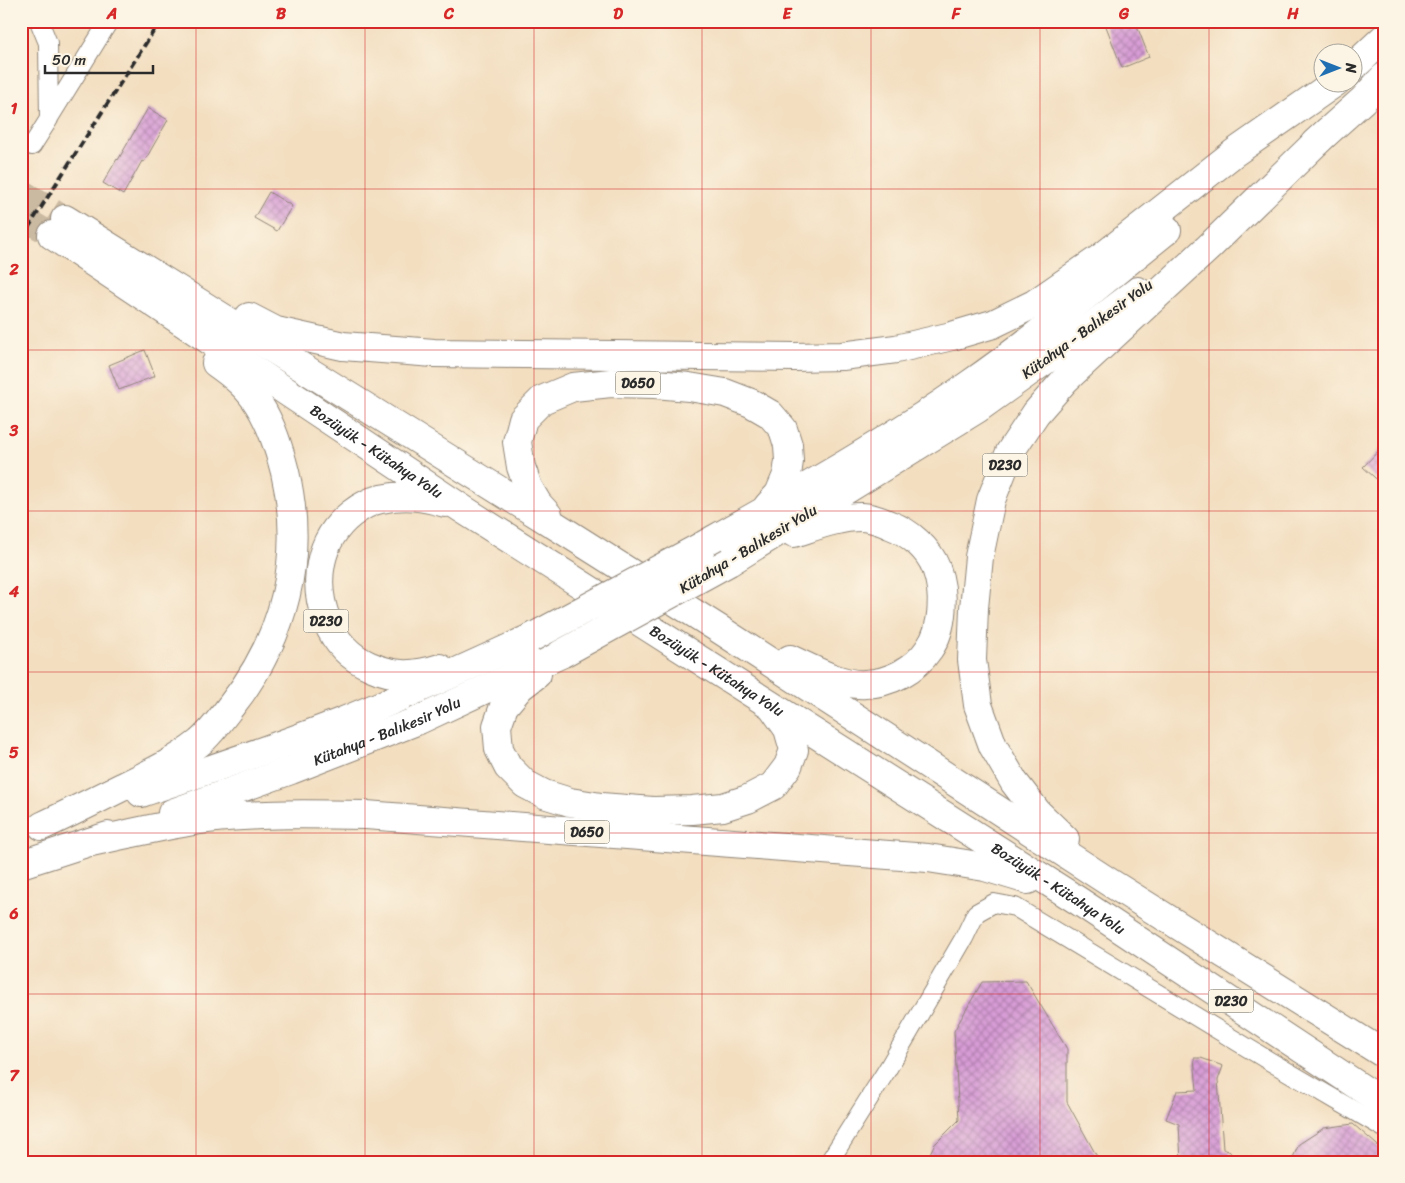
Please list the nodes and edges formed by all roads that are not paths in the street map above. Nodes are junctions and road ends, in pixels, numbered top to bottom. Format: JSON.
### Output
{"nodes":[{"id":1,"x":39,"y":21,"type":"edge"},
{"id":2,"x":109,"y":21,"type":"edge"},
{"id":3,"x":1384,"y":38,"type":"edge"},
{"id":4,"x":1362,"y":59,"type":"edge"},
{"id":5,"x":1384,"y":78,"type":"edge"},
{"id":6,"x":1322,"y":92,"type":"edge"},
{"id":7,"x":1326,"y":92,"type":"edge"},
{"id":8,"x":1373,"y":92,"type":"edge"},
{"id":9,"x":49,"y":119,"type":"junction"},
{"id":10,"x":1328,"y":131,"type":"junction"},
{"id":11,"x":32,"y":146,"type":"dead end"},
{"id":12,"x":58,"y":227,"type":"junction"},
{"id":13,"x":461,"y":508,"type":"junction"},
{"id":14,"x":763,"y":512,"type":"junction"},
{"id":15,"x":561,"y":529,"type":"junction"},
{"id":16,"x":729,"y":562,"type":"junction"},
{"id":17,"x":719,"y":629,"type":"junction"},
{"id":18,"x":531,"y":638,"type":"junction"},
{"id":19,"x":561,"y":654,"type":"junction"},
{"id":20,"x":774,"y":708,"type":"junction"},
{"id":21,"x":32,"y":830,"type":"edge"},
{"id":22,"x":91,"y":842,"type":"junction"},
{"id":23,"x":21,"y":864,"type":"edge"},
{"id":24,"x":1109,"y":882,"type":"junction"},
{"id":25,"x":1077,"y":900,"type":"junction"},
{"id":26,"x":1384,"y":1054,"type":"edge"},
{"id":27,"x":1384,"y":1103,"type":"edge"},
{"id":28,"x":1384,"y":1128,"type":"edge"},
{"id":29,"x":829,"y":1162,"type":"edge"}],
"edges":[{"from":1,"to":9,"type":"street"},
{"from":2,"to":9,"type":"street"},
{"from":3,"to":4,"type":"highway"},
{"from":5,"to":8,"type":"highway","name":"Kütahya - Balıkesir Yolu","number":"D230"},
{"from":6,"to":12,"type":"highway"},
{"from":7,"to":14,"type":"highway","name":"Kütahya - Balıkesir Yolu","number":"D230"},
{"from":8,"to":10,"type":"highway","name":"Kütahya - Balıkesir Yolu","number":"D230"},
{"from":9,"to":11,"type":"street"},
{"from":10,"to":16,"type":"highway","name":"Kütahya - Balıkesir Yolu"},
{"from":10,"to":24,"type":"highway","number":"D230"},
{"from":12,"to":13,"type":"highway","name":"Bozüyük - Kütahya Yolu"},
{"from":12,"to":15,"type":"highway","name":"Bozüyük - Kütahya Yolu"},
{"from":12,"to":21,"type":"highway"},
{"from":13,"to":18,"type":"highway","number":"D230"},
{"from":13,"to":20,"type":"highway","name":"Bozüyük - Kütahya Yolu","number":"D230"},
{"from":14,"to":15,"type":"highway","number":"D650"},
{"from":14,"to":18,"type":"highway","name":"Kütahya - Balıkesir Yolu","number":"D230","bridge":true},
{"from":15,"to":17,"type":"highway","name":"Bozüyük - Kütahya Yolu","number":"D230"},
{"from":16,"to":17,"type":"highway"},
{"from":16,"to":19,"type":"highway","name":"Kütahya - Balıkesir Yolu","bridge":true},
{"from":17,"to":24,"type":"highway","name":"Bozüyük - Kütahya Yolu","number":"D230"},
{"from":18,"to":21,"type":"highway","name":"Kütahya - Balıkesir Yolu"},
{"from":19,"to":20,"type":"highway"},
{"from":19,"to":22,"type":"highway","name":"Kütahya - Balıkesir Yolu"},
{"from":20,"to":25,"type":"highway","name":"Bozüyük - Kütahya Yolu","number":"D230"},
{"from":22,"to":23,"type":"highway","name":"Kütahya - Balıkesir Yolu","number":"D650"},
{"from":22,"to":25,"type":"highway","number":"D650"},
{"from":24,"to":26,"type":"highway","name":"Bozüyük - Kütahya Yolu","number":"D230"},
{"from":25,"to":27,"type":"highway","name":"Bozüyük - Kütahya Yolu","number":"D230"},
{"from":28,"to":29,"type":"street"}]}
